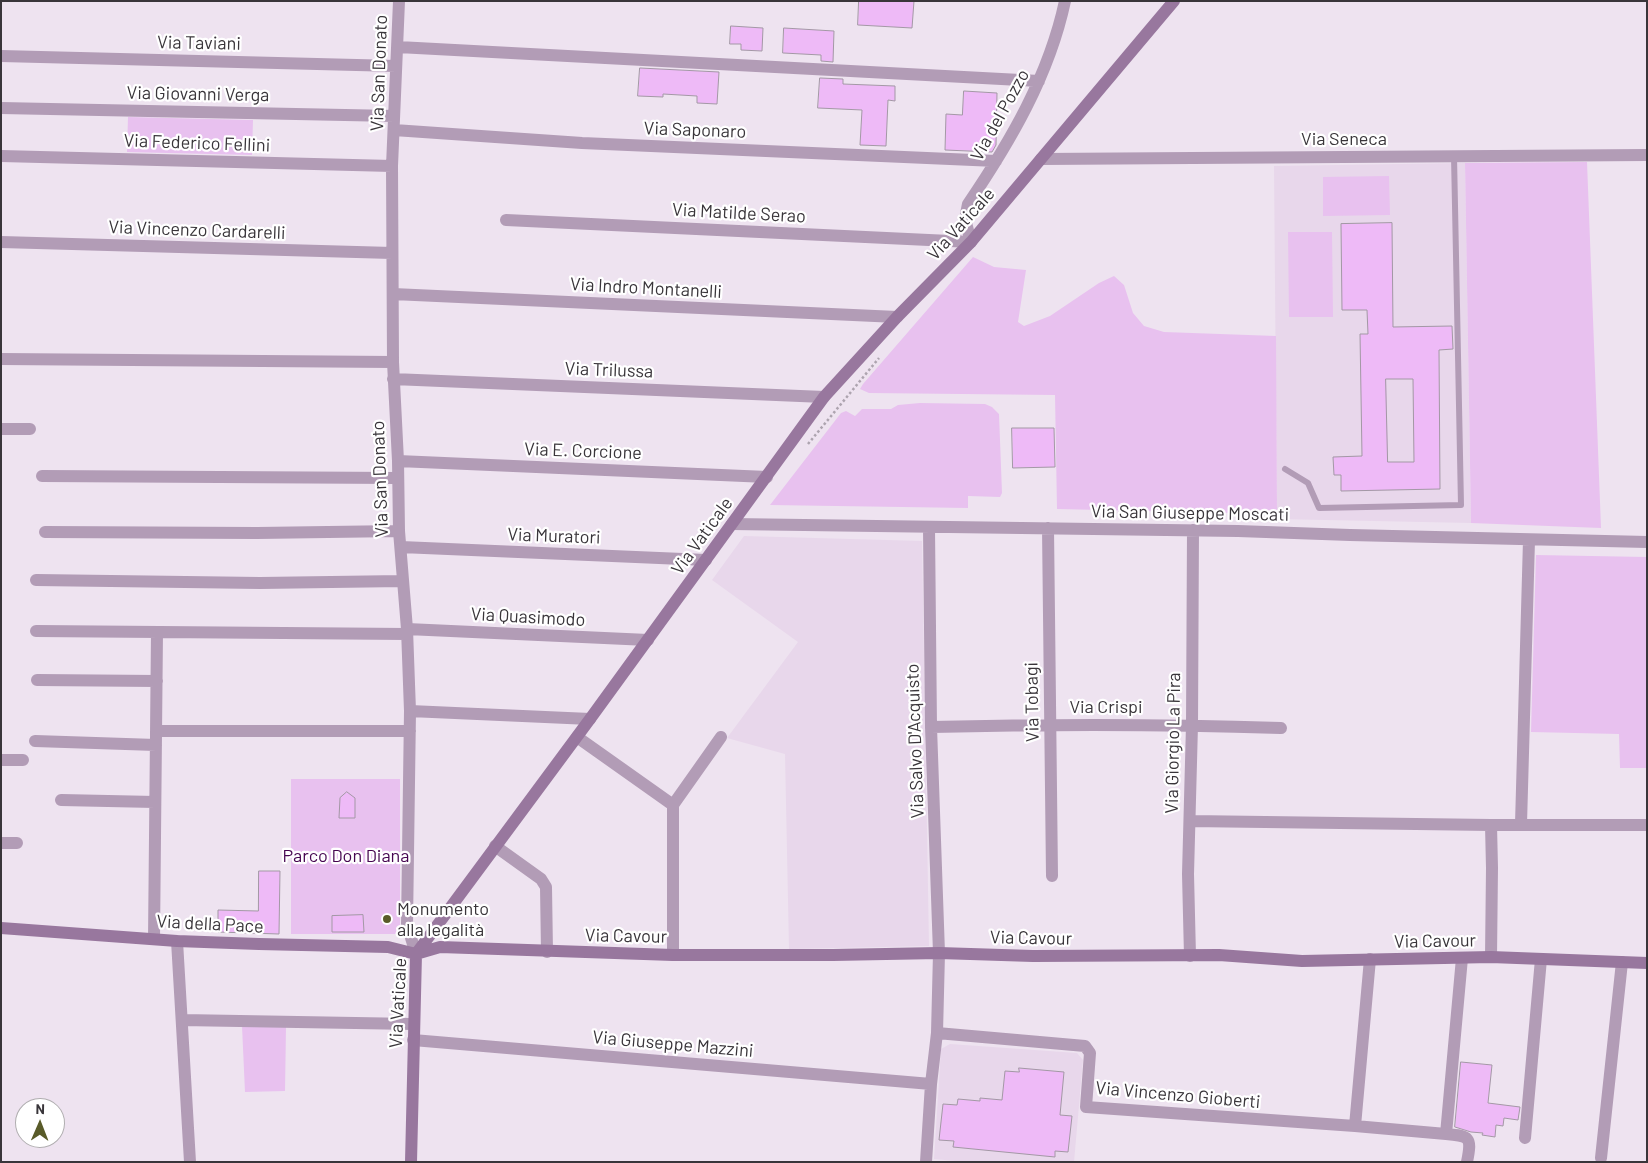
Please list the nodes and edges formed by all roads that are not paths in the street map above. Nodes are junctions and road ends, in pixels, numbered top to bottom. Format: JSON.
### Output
{"nodes":[{"id":1,"x":399,"y":1,"type":"edge"},
{"id":2,"x":1065,"y":1,"type":"edge"},
{"id":3,"x":1174,"y":1,"type":"edge"},
{"id":4,"x":398,"y":47,"type":"junction"},
{"id":5,"x":1,"y":56,"type":"edge"},
{"id":6,"x":396,"y":66,"type":"junction"},
{"id":7,"x":1039,"y":81,"type":"junction"},
{"id":8,"x":1,"y":108,"type":"edge"},
{"id":9,"x":394,"y":116,"type":"junction"},
{"id":10,"x":394,"y":130,"type":"junction"},
{"id":11,"x":1647,"y":155,"type":"edge"},
{"id":12,"x":1,"y":156,"type":"edge"},
{"id":13,"x":1454,"y":156,"type":"junction"},
{"id":14,"x":1041,"y":159,"type":"junction"},
{"id":15,"x":996,"y":160,"type":"junction"},
{"id":16,"x":392,"y":166,"type":"junction"},
{"id":17,"x":506,"y":220,"type":"dead end"},
{"id":18,"x":1,"y":242,"type":"edge"},
{"id":19,"x":970,"y":242,"type":"junction"},
{"id":20,"x":392,"y":253,"type":"junction"},
{"id":21,"x":393,"y":294,"type":"junction"},
{"id":22,"x":897,"y":318,"type":"junction"},
{"id":23,"x":1,"y":358,"type":"edge"},
{"id":24,"x":393,"y":362,"type":"junction"},
{"id":25,"x":393,"y":379,"type":"junction"},
{"id":26,"x":824,"y":397,"type":"junction"},
{"id":27,"x":1,"y":429,"type":"edge"},
{"id":28,"x":30,"y":429,"type":"dead end"},
{"id":29,"x":398,"y":461,"type":"junction"},
{"id":30,"x":1285,"y":469,"type":"dead end"},
{"id":31,"x":42,"y":476,"type":"dead end"},
{"id":32,"x":768,"y":477,"type":"junction"},
{"id":33,"x":398,"y":478,"type":"junction"},
{"id":34,"x":732,"y":524,"type":"junction"},
{"id":35,"x":929,"y":528,"type":"junction"},
{"id":36,"x":1048,"y":528,"type":"junction"},
{"id":37,"x":1193,"y":530,"type":"junction"},
{"id":38,"x":399,"y":531,"type":"junction"},
{"id":39,"x":45,"y":532,"type":"dead end"},
{"id":40,"x":1529,"y":540,"type":"junction"},
{"id":41,"x":1647,"y":542,"type":"edge"},
{"id":42,"x":401,"y":547,"type":"junction"},
{"id":43,"x":706,"y":560,"type":"junction"},
{"id":44,"x":36,"y":580,"type":"dead end"},
{"id":45,"x":402,"y":581,"type":"junction"},
{"id":46,"x":36,"y":631,"type":"dead end"},
{"id":47,"x":407,"y":631,"type":"junction"},
{"id":48,"x":157,"y":632,"type":"junction"},
{"id":49,"x":648,"y":640,"type":"junction"},
{"id":50,"x":37,"y":680,"type":"dead end"},
{"id":51,"x":157,"y":682,"type":"junction"},
{"id":52,"x":410,"y":711,"type":"junction"},
{"id":53,"x":590,"y":720,"type":"junction"},
{"id":54,"x":1050,"y":724,"type":"junction"},
{"id":55,"x":1192,"y":725,"type":"junction"},
{"id":56,"x":931,"y":727,"type":"junction"},
{"id":57,"x":1281,"y":728,"type":"dead end"},
{"id":58,"x":156,"y":731,"type":"junction"},
{"id":59,"x":410,"y":731,"type":"junction"},
{"id":60,"x":577,"y":737,"type":"junction"},
{"id":61,"x":721,"y":737,"type":"dead end"},
{"id":62,"x":35,"y":741,"type":"dead end"},
{"id":63,"x":156,"y":745,"type":"junction"},
{"id":64,"x":1,"y":760,"type":"edge"},
{"id":65,"x":23,"y":760,"type":"dead end"},
{"id":66,"x":61,"y":800,"type":"dead end"},
{"id":67,"x":155,"y":802,"type":"junction"},
{"id":68,"x":673,"y":806,"type":"junction"},
{"id":69,"x":1190,"y":821,"type":"junction"},
{"id":70,"x":1521,"y":824,"type":"junction"},
{"id":71,"x":1491,"y":825,"type":"junction"},
{"id":72,"x":1647,"y":825,"type":"edge"},
{"id":73,"x":1,"y":843,"type":"edge"},
{"id":74,"x":17,"y":843,"type":"dead end"},
{"id":75,"x":496,"y":846,"type":"junction"},
{"id":76,"x":1052,"y":876,"type":"dead end"},
{"id":77,"x":1,"y":928,"type":"edge"},
{"id":78,"x":154,"y":939,"type":"junction"},
{"id":79,"x":177,"y":941,"type":"junction"},
{"id":80,"x":547,"y":952,"type":"junction"},
{"id":81,"x":939,"y":953,"type":"junction"},
{"id":82,"x":416,"y":954,"type":"junction"},
{"id":83,"x":673,"y":954,"type":"junction"},
{"id":84,"x":1190,"y":956,"type":"junction"},
{"id":85,"x":1491,"y":957,"type":"junction"},
{"id":86,"x":1462,"y":958,"type":"junction"},
{"id":87,"x":1370,"y":959,"type":"junction"},
{"id":88,"x":1541,"y":959,"type":"junction"},
{"id":89,"x":1622,"y":962,"type":"junction"},
{"id":90,"x":1647,"y":963,"type":"edge"},
{"id":91,"x":182,"y":1020,"type":"junction"},
{"id":92,"x":414,"y":1024,"type":"junction"},
{"id":93,"x":938,"y":1033,"type":"junction"},
{"id":94,"x":413,"y":1040,"type":"junction"},
{"id":95,"x":931,"y":1084,"type":"junction"},
{"id":96,"x":1355,"y":1126,"type":"junction"},
{"id":97,"x":1446,"y":1134,"type":"junction"},
{"id":98,"x":1524,"y":1138,"type":"dead end"},
{"id":99,"x":1601,"y":1158,"type":"dead end"},
{"id":100,"x":190,"y":1162,"type":"edge"},
{"id":101,"x":411,"y":1162,"type":"edge"},
{"id":102,"x":926,"y":1162,"type":"edge"},
{"id":103,"x":1467,"y":1162,"type":"edge"}],
"edges":[{"from":1,"to":4,"type":"street","name":"Via San Donato"},
{"from":2,"to":7,"type":"street","name":"Via del Pozzo"},
{"from":3,"to":14,"type":"street","name":"Via Vaticale"},
{"from":4,"to":6,"type":"street","name":"Via San Donato"},
{"from":4,"to":7,"type":"street"},
{"from":5,"to":6,"type":"street","name":"Via Taviani"},
{"from":6,"to":9,"type":"street","name":"Via San Donato"},
{"from":7,"to":15,"type":"street","name":"Via del Pozzo"},
{"from":8,"to":9,"type":"street","name":"Via Giovanni Verga"},
{"from":9,"to":10,"type":"street","name":"Via San Donato"},
{"from":10,"to":15,"type":"street","name":"Via Saponaro"},
{"from":10,"to":16,"type":"street","name":"Via San Donato"},
{"from":11,"to":13,"type":"street","name":"Via Seneca"},
{"from":12,"to":16,"type":"street","name":"Via Federico Fellini"},
{"from":13,"to":14,"type":"street","name":"Via Seneca"},
{"from":13,"to":30,"type":"lane"},
{"from":14,"to":19,"type":"street","name":"Via Vaticale"},
{"from":15,"to":19,"type":"street","name":"Via del Pozzo"},
{"from":16,"to":20,"type":"street","name":"Via San Donato"},
{"from":17,"to":19,"type":"street","name":"Via Matilde Serao"},
{"from":18,"to":20,"type":"street","name":"Via Vincenzo Cardarelli"},
{"from":19,"to":22,"type":"street","name":"Via Vaticale"},
{"from":20,"to":21,"type":"street","name":"Via San Donato"},
{"from":21,"to":22,"type":"street","name":"Via Indro Montanelli"},
{"from":21,"to":24,"type":"street","name":"Via San Donato"},
{"from":22,"to":26,"type":"street","name":"Via Vaticale"},
{"from":23,"to":24,"type":"street"},
{"from":24,"to":25,"type":"street","name":"Via San Donato"},
{"from":25,"to":26,"type":"street","name":"Via Trilussa"},
{"from":25,"to":29,"type":"street","name":"Via San Donato"},
{"from":26,"to":32,"type":"street","name":"Via Vaticale"},
{"from":27,"to":28,"type":"street"},
{"from":29,"to":32,"type":"street","name":"Via E. Corcione"},
{"from":29,"to":33,"type":"street","name":"Via San Donato"},
{"from":31,"to":33,"type":"street"},
{"from":32,"to":34,"type":"street","name":"Via Vaticale"},
{"from":33,"to":38,"type":"street","name":"Via San Donato"},
{"from":34,"to":35,"type":"street","name":"Via San Giuseppe Moscati"},
{"from":34,"to":43,"type":"street","name":"Via Vaticale"},
{"from":35,"to":36,"type":"street","name":"Via San Giuseppe Moscati"},
{"from":35,"to":56,"type":"street","name":"Via Salvo D'Acquisto"},
{"from":36,"to":37,"type":"street","name":"Via San Giuseppe Moscati"},
{"from":36,"to":54,"type":"street","name":"Via Tobagi"},
{"from":37,"to":40,"type":"street","name":"Via San Giuseppe Moscati"},
{"from":37,"to":55,"type":"street","name":"Via Giorgio La Pira"},
{"from":38,"to":39,"type":"street"},
{"from":38,"to":42,"type":"street","name":"Via San Donato"},
{"from":40,"to":41,"type":"street","name":"Via San Giuseppe Moscati"},
{"from":40,"to":70,"type":"street"},
{"from":42,"to":43,"type":"street","name":"Via Muratori"},
{"from":42,"to":45,"type":"street","name":"Via San Donato"},
{"from":43,"to":49,"type":"street","name":"Via Vaticale"},
{"from":44,"to":45,"type":"street"},
{"from":45,"to":47,"type":"street","name":"Via San Donato"},
{"from":46,"to":48,"type":"street","name":"Via Quasimodo"},
{"from":47,"to":48,"type":"street","name":"Via Quasimodo"},
{"from":47,"to":49,"type":"street","name":"Via Quasimodo"},
{"from":47,"to":52,"type":"street","name":"Via San Donato"},
{"from":48,"to":51,"type":"street"},
{"from":49,"to":53,"type":"street","name":"Via Vaticale"},
{"from":50,"to":51,"type":"street"},
{"from":51,"to":58,"type":"street"},
{"from":52,"to":53,"type":"street"},
{"from":52,"to":59,"type":"street","name":"Via San Donato"},
{"from":53,"to":60,"type":"street","name":"Via Vaticale"},
{"from":54,"to":55,"type":"street","name":"Via Crispi"},
{"from":54,"to":56,"type":"street","name":"Via Crispi"},
{"from":54,"to":76,"type":"street","name":"Via Tobagi"},
{"from":55,"to":57,"type":"street","name":"Via Crispi"},
{"from":55,"to":69,"type":"street","name":"Via Giorgio La Pira"},
{"from":56,"to":81,"type":"street","name":"Via Salvo D'Acquisto"},
{"from":58,"to":59,"type":"street"},
{"from":58,"to":63,"type":"street"},
{"from":59,"to":82,"type":"street","name":"Via San Donato"},
{"from":60,"to":68,"type":"street"},
{"from":60,"to":75,"type":"street","name":"Via Vaticale"},
{"from":61,"to":68,"type":"street"},
{"from":62,"to":63,"type":"street"},
{"from":63,"to":67,"type":"street"},
{"from":64,"to":65,"type":"street"},
{"from":66,"to":67,"type":"street"},
{"from":67,"to":78,"type":"street"},
{"from":68,"to":83,"type":"street"},
{"from":69,"to":71,"type":"street"},
{"from":69,"to":84,"type":"street","name":"Via Giorgio La Pira"},
{"from":70,"to":71,"type":"street"},
{"from":70,"to":72,"type":"street"},
{"from":71,"to":85,"type":"street"},
{"from":73,"to":74,"type":"street"},
{"from":75,"to":80,"type":"street"},
{"from":75,"to":82,"type":"street","name":"Via Vaticale"},
{"from":77,"to":78,"type":"street","name":"Via della Pace"},
{"from":78,"to":79,"type":"street","name":"Via della Pace"},
{"from":79,"to":82,"type":"street","name":"Via della Pace"},
{"from":79,"to":91,"type":"street"},
{"from":80,"to":82,"type":"street","name":"Via Cavour"},
{"from":80,"to":83,"type":"street","name":"Via Cavour"},
{"from":81,"to":83,"type":"street","name":"Via Cavour"},
{"from":81,"to":84,"type":"street","name":"Via Cavour"},
{"from":81,"to":93,"type":"street","name":"Via Salvo D'Acquisto"},
{"from":82,"to":92,"type":"street","name":"Via Vaticale"},
{"from":84,"to":87,"type":"street","name":"Via Cavour"},
{"from":85,"to":86,"type":"street","name":"Via Cavour"},
{"from":85,"to":88,"type":"street","name":"Via Cavour"},
{"from":86,"to":87,"type":"street","name":"Via Cavour"},
{"from":86,"to":97,"type":"street"},
{"from":87,"to":96,"type":"street"},
{"from":88,"to":89,"type":"street","name":"Via Cavour"},
{"from":88,"to":98,"type":"street"},
{"from":89,"to":90,"type":"street","name":"Via Cavour"},
{"from":89,"to":99,"type":"street"},
{"from":91,"to":92,"type":"street"},
{"from":91,"to":100,"type":"street"},
{"from":92,"to":94,"type":"street","name":"Via Vaticale"},
{"from":93,"to":95,"type":"street","name":"Via Salvo D'Acquisto"},
{"from":93,"to":96,"type":"street","name":"Via Vincenzo Gioberti"},
{"from":94,"to":95,"type":"street","name":"Via Giuseppe Mazzini"},
{"from":94,"to":101,"type":"street","name":"Via Vaticale"},
{"from":95,"to":102,"type":"street","name":"Via Salvo D'Acquisto"},
{"from":96,"to":97,"type":"street","name":"Via Vincenzo Gioberti"},
{"from":97,"to":103,"type":"street","name":"Via Vincenzo Gioberti"}]}
